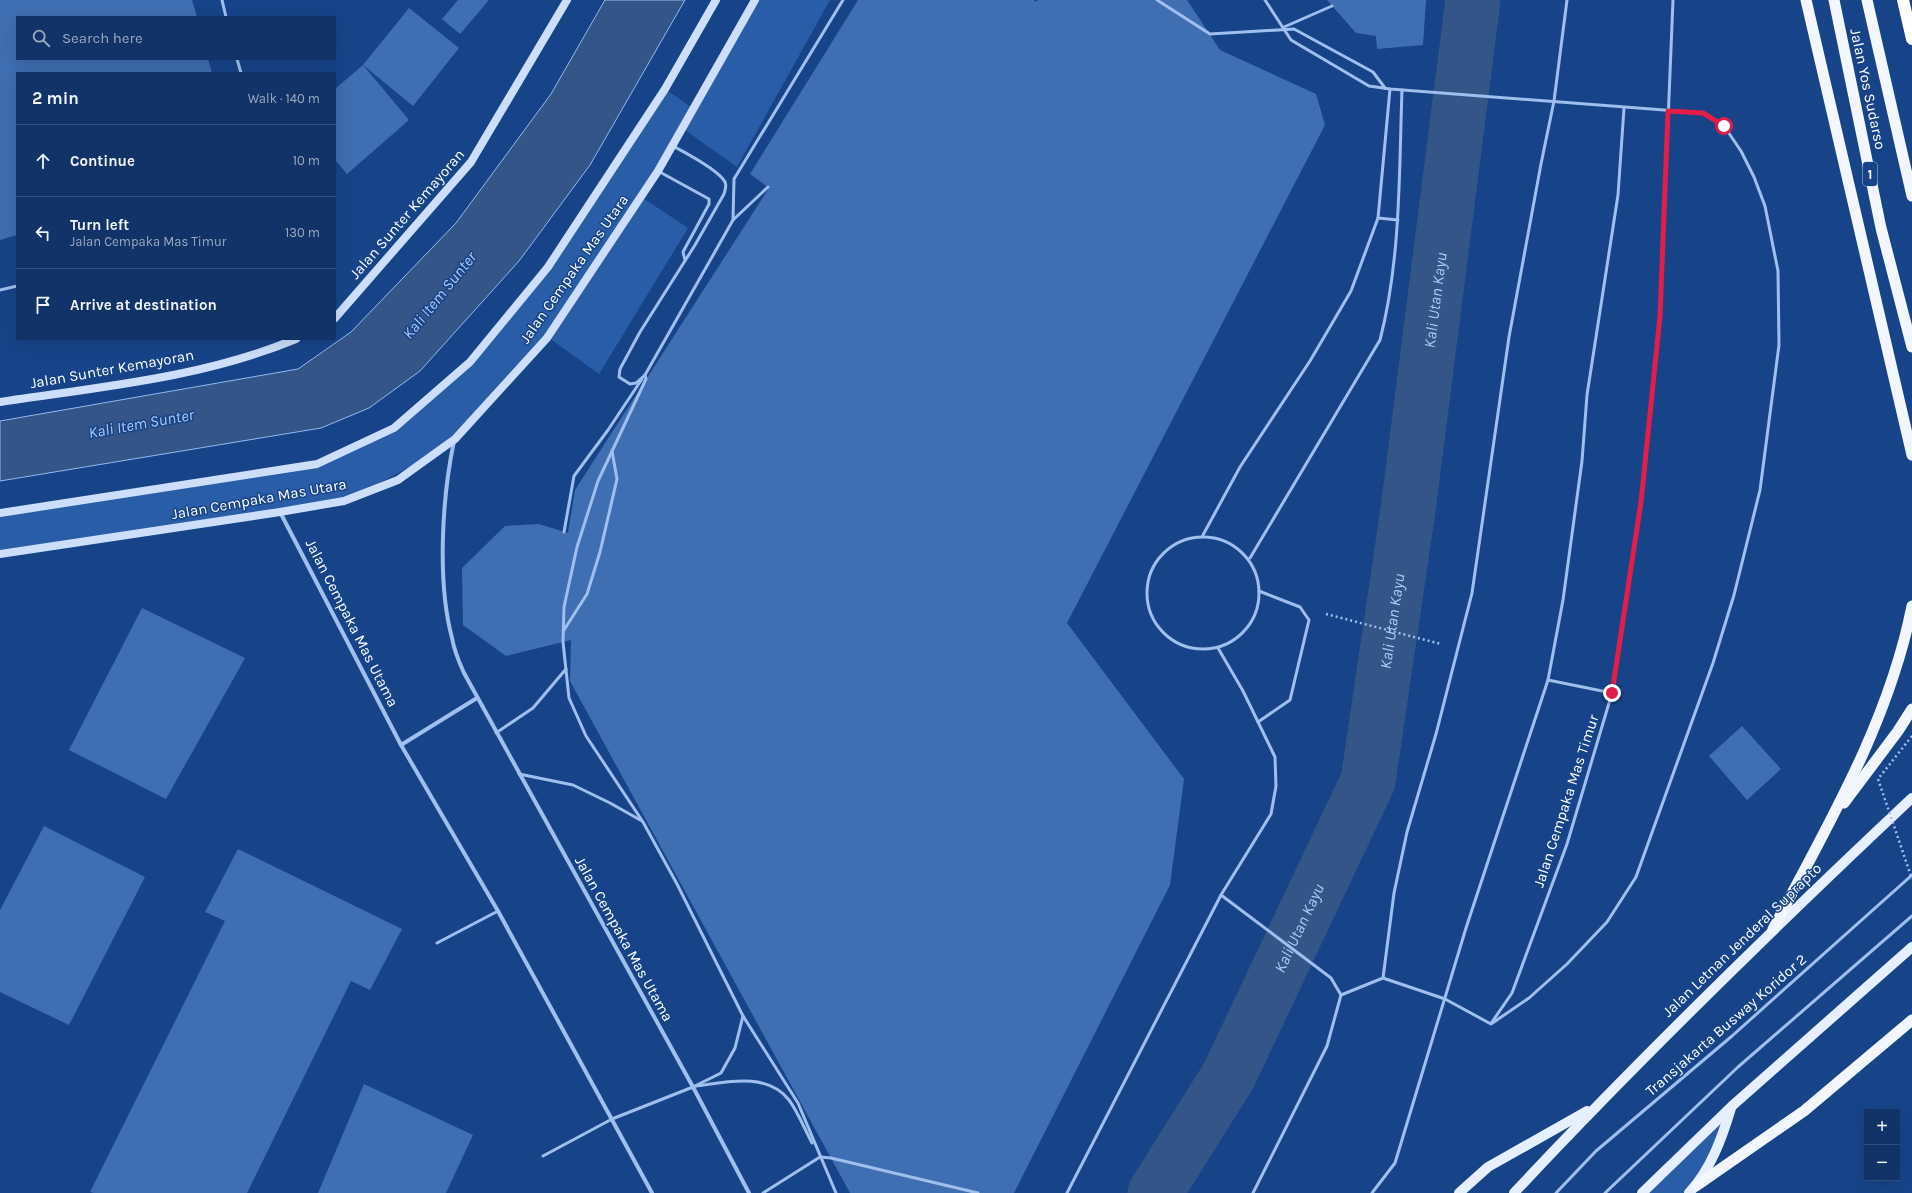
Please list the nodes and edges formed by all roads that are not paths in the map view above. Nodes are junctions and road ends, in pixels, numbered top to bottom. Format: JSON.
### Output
{"nodes":[{"id":1,"x":222,"y":0,"type":"edge"},
{"id":2,"x":567,"y":0,"type":"edge"},
{"id":3,"x":716,"y":0,"type":"edge"},
{"id":4,"x":755,"y":0,"type":"edge"},
{"id":5,"x":842,"y":0,"type":"edge"},
{"id":6,"x":1157,"y":0,"type":"edge"},
{"id":7,"x":1264,"y":0,"type":"edge"},
{"id":8,"x":1567,"y":0,"type":"edge"},
{"id":9,"x":1672,"y":0,"type":"edge"},
{"id":10,"x":1806,"y":0,"type":"edge"},
{"id":11,"x":1834,"y":0,"type":"edge"},
{"id":12,"x":1867,"y":0,"type":"edge"},
{"id":13,"x":1903,"y":0,"type":"edge"},
{"id":14,"x":1332,"y":6,"type":"dead end"},
{"id":15,"x":226,"y":16,"type":"edge"},
{"id":16,"x":1283,"y":28,"type":"junction"},
{"id":17,"x":1912,"y":39,"type":"edge"},
{"id":18,"x":237,"y":60,"type":"edge"},
{"id":19,"x":241,"y":72,"type":"edge"},
{"id":20,"x":1384,"y":88,"type":"junction"},
{"id":21,"x":1390,"y":89,"type":"junction"},
{"id":22,"x":1402,"y":90,"type":"junction"},
{"id":23,"x":1554,"y":101,"type":"junction"},
{"id":24,"x":1624,"y":108,"type":"junction"},
{"id":25,"x":1668,"y":111,"type":"junction"},
{"id":26,"x":673,"y":146,"type":"junction"},
{"id":27,"x":658,"y":171,"type":"junction"},
{"id":28,"x":768,"y":187,"type":"dead end"},
{"id":29,"x":1912,"y":196,"type":"edge"},
{"id":30,"x":1378,"y":218,"type":"junction"},
{"id":31,"x":734,"y":220,"type":"junction"},
{"id":32,"x":1398,"y":220,"type":"junction"},
{"id":33,"x":685,"y":260,"type":"junction"},
{"id":34,"x":16,"y":286,"type":"edge"},
{"id":35,"x":0,"y":290,"type":"edge"},
{"id":36,"x":336,"y":317,"type":"edge"},
{"id":37,"x":294,"y":340,"type":"edge"},
{"id":38,"x":1912,"y":347,"type":"edge"},
{"id":39,"x":645,"y":375,"type":"junction"},
{"id":40,"x":0,"y":402,"type":"edge"},
{"id":41,"x":455,"y":439,"type":"junction"},
{"id":42,"x":612,"y":451,"type":"junction"},
{"id":43,"x":1912,"y":455,"type":"edge"},
{"id":44,"x":280,"y":512,"type":"junction"},
{"id":45,"x":0,"y":513,"type":"edge"},
{"id":46,"x":564,"y":532,"type":"dead end"},
{"id":47,"x":1203,"y":535,"type":"junction"},
{"id":48,"x":0,"y":554,"type":"edge"},
{"id":49,"x":1250,"y":558,"type":"junction"},
{"id":50,"x":1259,"y":592,"type":"junction"},
{"id":51,"x":1912,"y":606,"type":"edge"},
{"id":52,"x":563,"y":632,"type":"junction"},
{"id":53,"x":1218,"y":648,"type":"junction"},
{"id":54,"x":566,"y":669,"type":"junction"},
{"id":55,"x":1548,"y":680,"type":"junction"},
{"id":56,"x":1612,"y":693,"type":"junction"},
{"id":57,"x":477,"y":698,"type":"junction"},
{"id":58,"x":1912,"y":709,"type":"edge"},
{"id":59,"x":1258,"y":722,"type":"junction"},
{"id":60,"x":496,"y":733,"type":"junction"},
{"id":61,"x":401,"y":745,"type":"junction"},
{"id":62,"x":519,"y":774,"type":"junction"},
{"id":63,"x":1912,"y":798,"type":"edge"},
{"id":64,"x":1830,"y":820,"type":"junction"},
{"id":65,"x":643,"y":822,"type":"junction"},
{"id":66,"x":1912,"y":875,"type":"edge"},
{"id":67,"x":1221,"y":895,"type":"junction"},
{"id":68,"x":498,"y":911,"type":"junction"},
{"id":69,"x":1912,"y":916,"type":"edge"},
{"id":70,"x":1773,"y":929,"type":"junction"},
{"id":71,"x":436,"y":943,"type":"dead end"},
{"id":72,"x":1912,"y":947,"type":"edge"},
{"id":73,"x":1383,"y":978,"type":"junction"},
{"id":74,"x":1341,"y":995,"type":"junction"},
{"id":75,"x":1445,"y":999,"type":"junction"},
{"id":76,"x":743,"y":1016,"type":"junction"},
{"id":77,"x":1912,"y":1020,"type":"edge"},
{"id":78,"x":1491,"y":1024,"type":"junction"},
{"id":79,"x":692,"y":1087,"type":"junction"},
{"id":80,"x":1595,"y":1106,"type":"junction"},
{"id":81,"x":1732,"y":1106,"type":"junction"},
{"id":82,"x":612,"y":1119,"type":"junction"},
{"id":83,"x":543,"y":1156,"type":"dead end"},
{"id":84,"x":820,"y":1157,"type":"junction"},
{"id":85,"x":1693,"y":1189,"type":"edge"},
{"id":86,"x":652,"y":1193,"type":"edge"},
{"id":87,"x":749,"y":1193,"type":"edge"},
{"id":88,"x":763,"y":1193,"type":"edge"},
{"id":89,"x":836,"y":1193,"type":"edge"},
{"id":90,"x":978,"y":1193,"type":"edge"},
{"id":91,"x":1067,"y":1193,"type":"edge"},
{"id":92,"x":1253,"y":1193,"type":"edge"},
{"id":93,"x":1372,"y":1193,"type":"edge"},
{"id":94,"x":1459,"y":1193,"type":"edge"},
{"id":95,"x":1514,"y":1193,"type":"edge"},
{"id":96,"x":1556,"y":1193,"type":"edge"},
{"id":97,"x":1605,"y":1193,"type":"edge"},
{"id":98,"x":1642,"y":1193,"type":"edge"}],
"edges":[{"from":1,"to":15,"type":"lane"},
{"from":2,"to":36,"type":"main road","name":"Jalan Sunter Kemayoran"},
{"from":3,"to":45,"type":"main road","name":"Jalan Cempaka Mas Utara"},
{"from":4,"to":26,"type":"main road","name":"Jalan Cempaka Mas Utara"},
{"from":5,"to":31,"type":"lane"},
{"from":6,"to":16,"type":"lane"},
{"from":7,"to":16,"type":"lane"},
{"from":8,"to":23,"type":"lane"},
{"from":9,"to":25,"type":"lane","name":"Jalan Cempaka Mas Timur"},
{"from":10,"to":43,"type":"highway"},
{"from":11,"to":38,"type":"highway","name":"Jalan Yos Sudarso","number":"1"},
{"from":12,"to":29,"type":"highway","name":"Jalan Yos Sudarso"},
{"from":13,"to":17,"type":"highway"},
{"from":14,"to":16,"type":"lane"},
{"from":16,"to":20,"type":"lane"},
{"from":16,"to":20,"type":"lane"},
{"from":18,"to":19,"type":"lane"},
{"from":20,"to":21,"type":"lane"},
{"from":21,"to":22,"type":"lane"},
{"from":21,"to":30,"type":"lane"},
{"from":22,"to":23,"type":"lane"},
{"from":22,"to":32,"type":"lane"},
{"from":23,"to":24,"type":"lane"},
{"from":23,"to":73,"type":"lane"},
{"from":24,"to":25,"type":"lane"},
{"from":24,"to":55,"type":"lane"},
{"from":25,"to":56,"type":"lane","name":"Jalan Cempaka Mas Timur"},
{"from":25,"to":78,"type":"lane"},
{"from":26,"to":27,"type":"main road","name":"Jalan Cempaka Mas Utara"},
{"from":26,"to":33,"type":"lane"},
{"from":27,"to":33,"type":"lane"},
{"from":27,"to":41,"type":"main road","name":"Jalan Cempaka Mas Utara"},
{"from":28,"to":31,"type":"lane"},
{"from":30,"to":32,"type":"lane"},
{"from":30,"to":47,"type":"lane"},
{"from":31,"to":39,"type":"lane"},
{"from":32,"to":49,"type":"lane"},
{"from":33,"to":39,"type":"lane"},
{"from":34,"to":35,"type":"lane"},
{"from":37,"to":40,"type":"main road","name":"Jalan Sunter Kemayoran"},
{"from":39,"to":42,"type":"lane"},
{"from":39,"to":46,"type":"lane"},
{"from":41,"to":44,"type":"main road","name":"Jalan Cempaka Mas Utara"},
{"from":41,"to":57,"type":"street","name":"Jalan Cempaka Mas Utama"},
{"from":42,"to":52,"type":"lane"},
{"from":42,"to":52,"type":"lane"},
{"from":44,"to":48,"type":"main road","name":"Jalan Cempaka Mas Utara"},
{"from":44,"to":61,"type":"street","name":"Jalan Cempaka Mas Utama"},
{"from":47,"to":49,"type":"lane"},
{"from":47,"to":53,"type":"lane"},
{"from":49,"to":50,"type":"lane"},
{"from":50,"to":53,"type":"lane"},
{"from":50,"to":59,"type":"lane"},
{"from":51,"to":64,"type":"highway"},
{"from":52,"to":54,"type":"lane"},
{"from":53,"to":59,"type":"lane"},
{"from":54,"to":60,"type":"lane"},
{"from":54,"to":65,"type":"lane"},
{"from":55,"to":56,"type":"lane"},
{"from":55,"to":75,"type":"lane"},
{"from":56,"to":78,"type":"lane","name":"Jalan Cempaka Mas Timur"},
{"from":57,"to":60,"type":"street","name":"Jalan Cempaka Mas Utama"},
{"from":57,"to":61,"type":"street"},
{"from":58,"to":64,"type":"highway"},
{"from":59,"to":67,"type":"lane"},
{"from":60,"to":62,"type":"street","name":"Jalan Cempaka Mas Utama"},
{"from":61,"to":68,"type":"street","name":"Jalan Cempaka Mas Utama"},
{"from":62,"to":65,"type":"lane"},
{"from":62,"to":79,"type":"street","name":"Jalan Cempaka Mas Utama"},
{"from":63,"to":70,"type":"main road","name":"Jalan Letnan Jenderal Suprapto"},
{"from":64,"to":70,"type":"highway"},
{"from":65,"to":76,"type":"lane"},
{"from":66,"to":96,"type":"lane","name":"Transjakarta Busway Koridor 2"},
{"from":67,"to":74,"type":"lane"},
{"from":67,"to":91,"type":"lane"},
{"from":68,"to":71,"type":"lane"},
{"from":68,"to":82,"type":"street","name":"Jalan Cempaka Mas Utama"},
{"from":69,"to":97,"type":"lane"},
{"from":70,"to":80,"type":"main road","name":"Jalan Letnan Jenderal Suprapto"},
{"from":72,"to":81,"type":"main road"},
{"from":73,"to":74,"type":"lane"},
{"from":73,"to":75,"type":"lane"},
{"from":74,"to":92,"type":"lane"},
{"from":75,"to":78,"type":"lane"},
{"from":75,"to":93,"type":"lane"},
{"from":76,"to":79,"type":"lane"},
{"from":76,"to":84,"type":"lane"},
{"from":77,"to":85,"type":"highway"},
{"from":79,"to":82,"type":"lane"},
{"from":79,"to":84,"type":"lane"},
{"from":79,"to":87,"type":"street","name":"Jalan Cempaka Mas Utama"},
{"from":80,"to":94,"type":"main road","name":"Jalan Letnan Jenderal Suprapto"},
{"from":80,"to":95,"type":"main road","name":"Jalan Letnan Jenderal Suprapto"},
{"from":81,"to":85,"type":"main road"},
{"from":81,"to":98,"type":"main road"},
{"from":82,"to":83,"type":"lane"},
{"from":82,"to":86,"type":"street","name":"Jalan Cempaka Mas Utama"},
{"from":84,"to":88,"type":"lane"},
{"from":84,"to":89,"type":"lane"},
{"from":84,"to":90,"type":"lane"}]}
